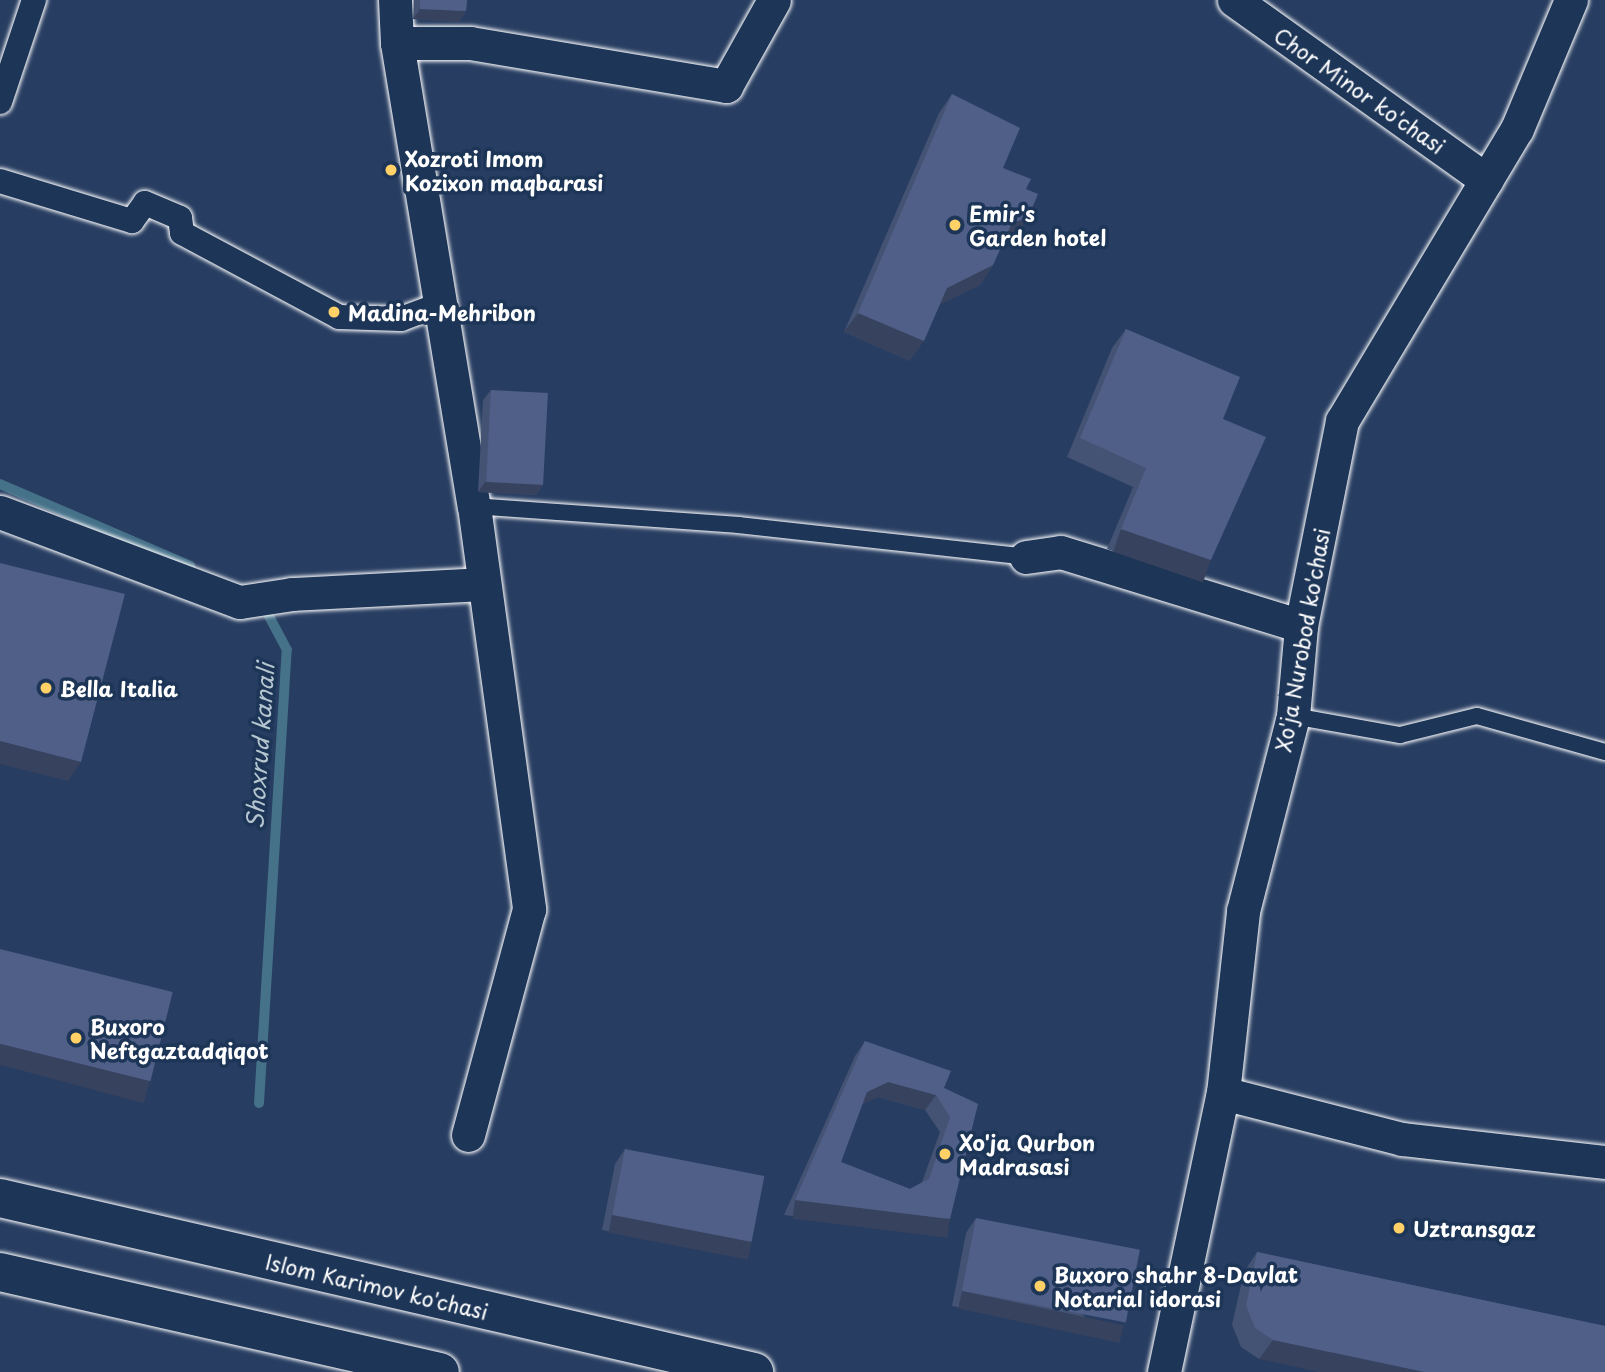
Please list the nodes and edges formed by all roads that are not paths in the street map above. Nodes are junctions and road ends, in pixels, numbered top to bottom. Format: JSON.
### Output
{"nodes":[{"id":1,"x":34,"y":0,"type":"edge"},
{"id":2,"x":395,"y":0,"type":"edge"},
{"id":3,"x":774,"y":0,"type":"edge"},
{"id":4,"x":1234,"y":0,"type":"edge"},
{"id":5,"x":1571,"y":0,"type":"edge"},
{"id":6,"x":397,"y":43,"type":"junction"},
{"id":7,"x":0,"y":103,"type":"edge"},
{"id":8,"x":1486,"y":180,"type":"junction"},
{"id":9,"x":0,"y":181,"type":"edge"},
{"id":10,"x":441,"y":304,"type":"junction"},
{"id":11,"x":474,"y":506,"type":"junction"},
{"id":12,"x":0,"y":512,"type":"edge"},
{"id":13,"x":1026,"y":557,"type":"joint"},
{"id":14,"x":482,"y":584,"type":"junction"},
{"id":15,"x":1301,"y":626,"type":"junction"},
{"id":16,"x":1293,"y":716,"type":"junction"},
{"id":17,"x":1605,"y":752,"type":"edge"},
{"id":18,"x":1223,"y":1093,"type":"junction"},
{"id":19,"x":468,"y":1135,"type":"dead end"},
{"id":20,"x":1605,"y":1162,"type":"edge"},
{"id":21,"x":0,"y":1198,"type":"edge"},
{"id":22,"x":0,"y":1272,"type":"edge"},
{"id":23,"x":440,"y":1372,"type":"edge"},
{"id":24,"x":754,"y":1372,"type":"edge"},
{"id":25,"x":1164,"y":1372,"type":"edge"}],
"edges":[{"from":1,"to":7,"type":"street"},
{"from":2,"to":6,"type":"street"},
{"from":3,"to":6,"type":"street"},
{"from":4,"to":8,"type":"street","name":"Chor Minor ko'chasi"},
{"from":5,"to":8,"type":"street","name":"Xo'ja Nurobod ko'chasi"},
{"from":6,"to":10,"type":"street"},
{"from":8,"to":15,"type":"street","name":"Xo'ja Nurobod ko'chasi"},
{"from":9,"to":10,"type":"street"},
{"from":10,"to":11,"type":"street"},
{"from":11,"to":13,"type":"lane"},
{"from":11,"to":14,"type":"street"},
{"from":12,"to":14,"type":"street"},
{"from":13,"to":15,"type":"street"},
{"from":14,"to":19,"type":"street"},
{"from":15,"to":16,"type":"street","name":"Xo'ja Nurobod ko'chasi"},
{"from":16,"to":17,"type":"lane"},
{"from":16,"to":18,"type":"street","name":"Xo'ja Nurobod ko'chasi"},
{"from":18,"to":20,"type":"street"},
{"from":18,"to":25,"type":"street","name":"Xo'ja Nurobod ko'chasi"},
{"from":21,"to":24,"type":"main road","name":"Islom Karimov ko'chasi"},
{"from":22,"to":23,"type":"main road"}]}
